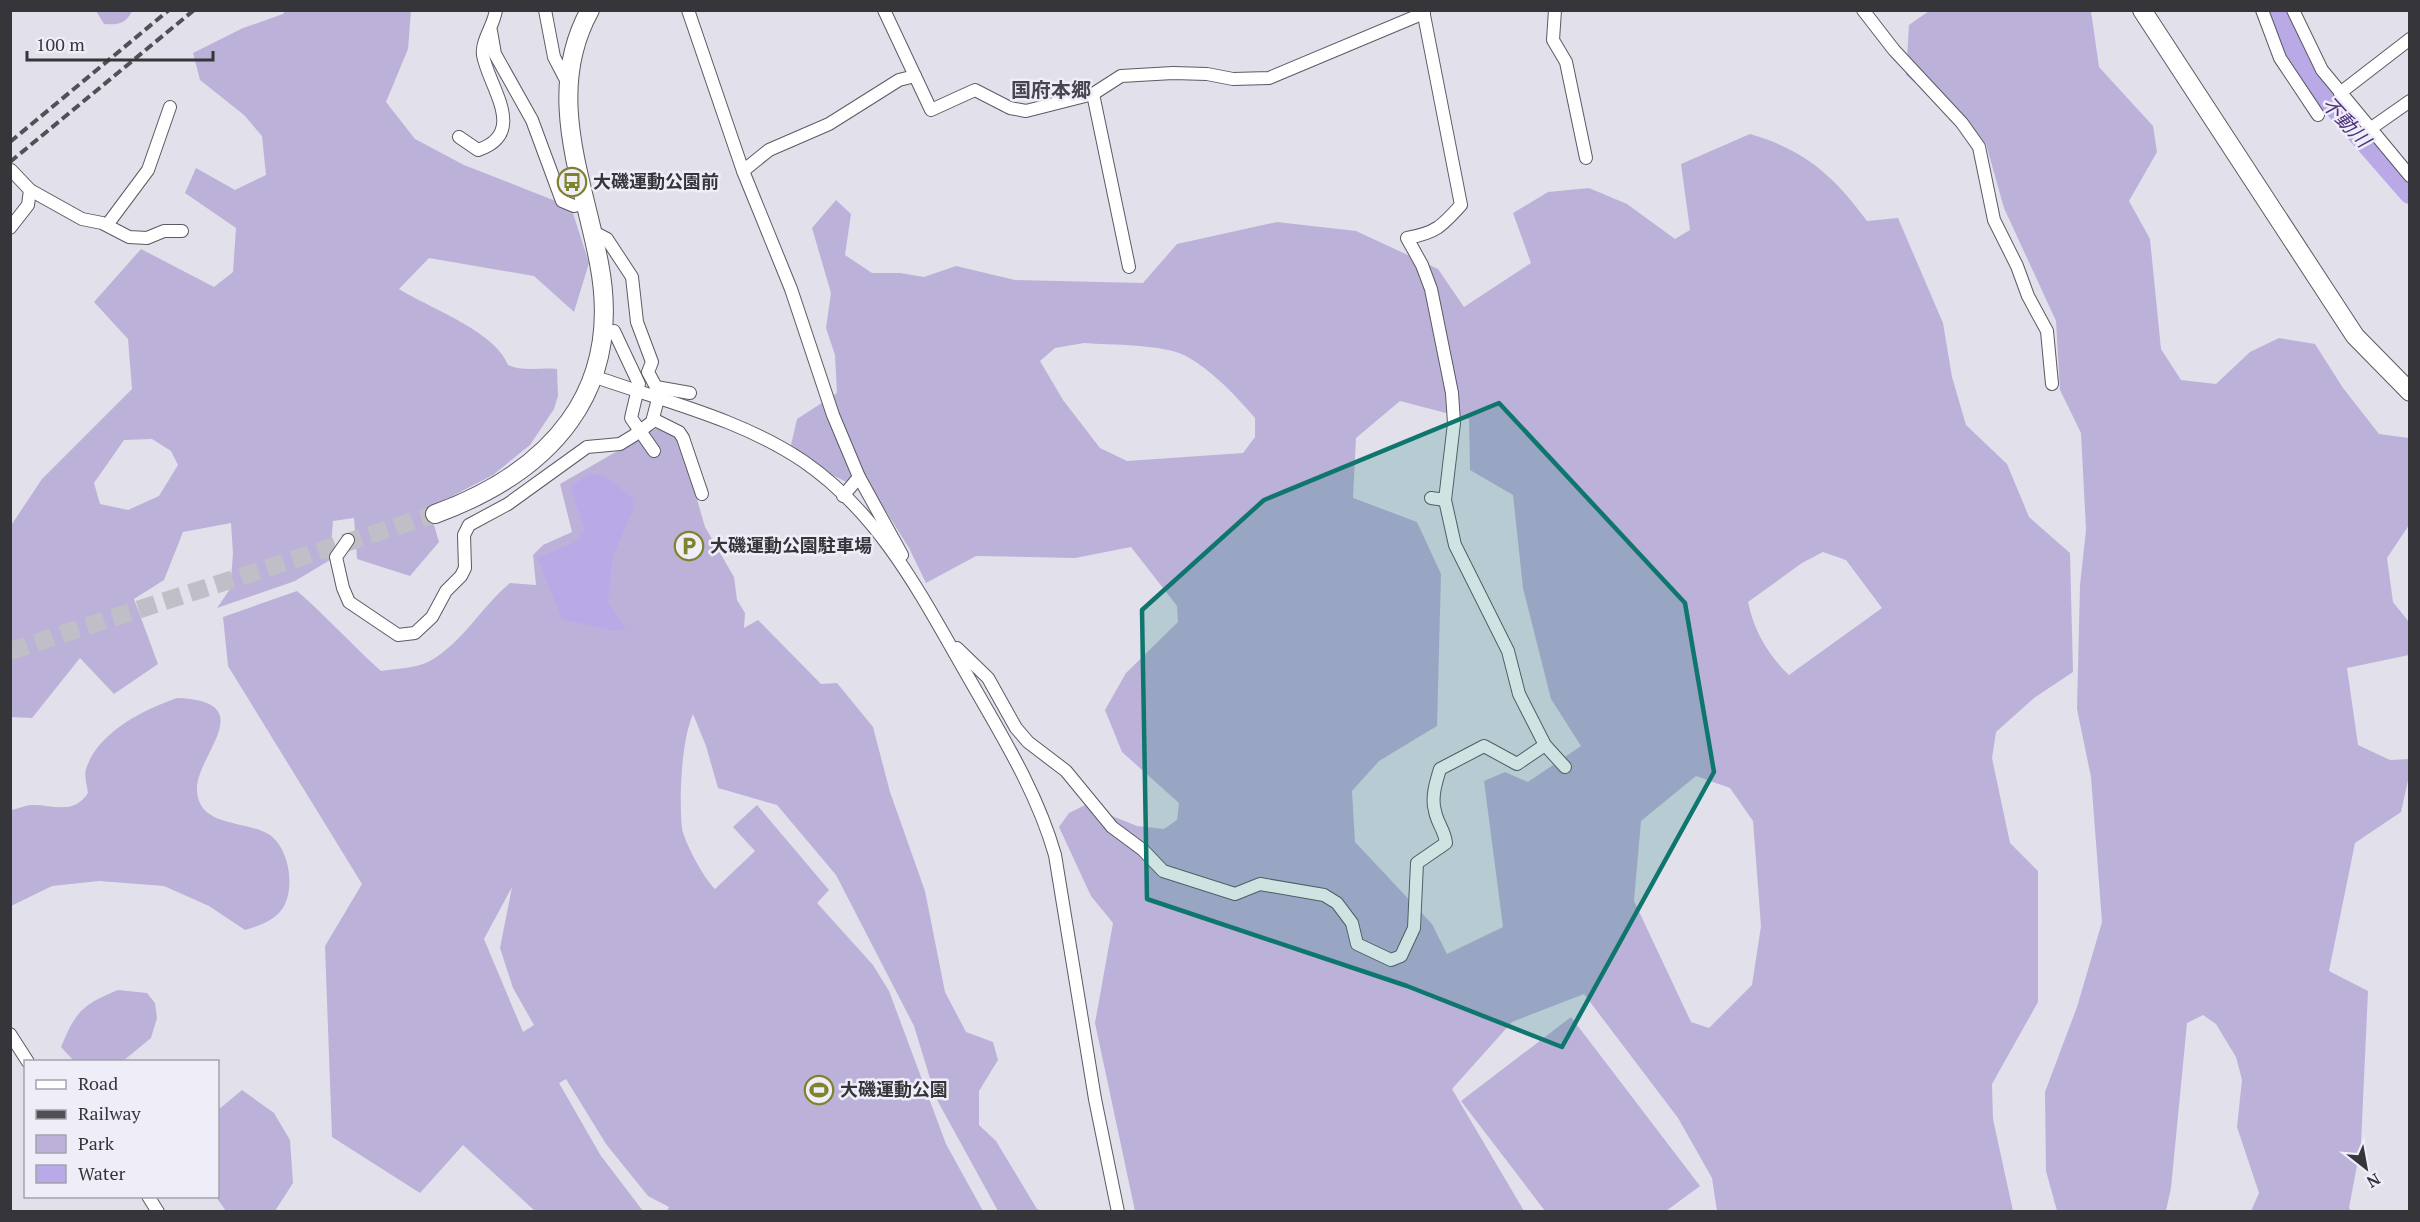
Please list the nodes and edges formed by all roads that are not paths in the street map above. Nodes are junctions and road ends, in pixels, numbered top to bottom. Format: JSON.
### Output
{"nodes":[{"id":1,"x":496,"y":10,"type":"edge"},
{"id":2,"x":545,"y":10,"type":"edge"},
{"id":3,"x":590,"y":10,"type":"edge"},
{"id":4,"x":688,"y":10,"type":"edge"},
{"id":5,"x":884,"y":10,"type":"edge"},
{"id":6,"x":1555,"y":10,"type":"edge"},
{"id":7,"x":1863,"y":10,"type":"edge"},
{"id":8,"x":2142,"y":10,"type":"edge"},
{"id":9,"x":2262,"y":10,"type":"edge"},
{"id":10,"x":2293,"y":10,"type":"edge"},
{"id":11,"x":1424,"y":12,"type":"edge"},
{"id":12,"x":491,"y":31,"type":"junction"},
{"id":13,"x":2409,"y":39,"type":"edge"},
{"id":14,"x":915,"y":76,"type":"junction"},
{"id":15,"x":567,"y":82,"type":"junction"},
{"id":16,"x":2340,"y":93,"type":"junction"},
{"id":17,"x":1093,"y":94,"type":"junction"},
{"id":18,"x":2409,"y":101,"type":"edge"},
{"id":19,"x":170,"y":107,"type":"dead end"},
{"id":20,"x":2318,"y":115,"type":"dead end"},
{"id":21,"x":2370,"y":129,"type":"junction"},
{"id":22,"x":459,"y":137,"type":"dead end"},
{"id":23,"x":1586,"y":158,"type":"dead end"},
{"id":24,"x":11,"y":170,"type":"edge"},
{"id":25,"x":743,"y":171,"type":"junction"},
{"id":26,"x":2409,"y":176,"type":"edge"},
{"id":27,"x":30,"y":190,"type":"junction"},
{"id":28,"x":585,"y":203,"type":"junction"},
{"id":29,"x":107,"y":225,"type":"junction"},
{"id":30,"x":10,"y":228,"type":"edge"},
{"id":31,"x":182,"y":231,"type":"dead end"},
{"id":32,"x":592,"y":231,"type":"junction"},
{"id":33,"x":1129,"y":267,"type":"dead end"},
{"id":34,"x":614,"y":331,"type":"dead end"},
{"id":35,"x":593,"y":376,"type":"junction"},
{"id":36,"x":2052,"y":384,"type":"dead end"},
{"id":37,"x":637,"y":392,"type":"junction"},
{"id":38,"x":2409,"y":392,"type":"edge"},
{"id":39,"x":690,"y":393,"type":"dead end"},
{"id":40,"x":658,"y":399,"type":"junction"},
{"id":41,"x":653,"y":419,"type":"junction"},
{"id":42,"x":640,"y":430,"type":"junction"},
{"id":43,"x":654,"y":451,"type":"dead end"},
{"id":44,"x":859,"y":477,"type":"junction"},
{"id":45,"x":702,"y":494,"type":"dead end"},
{"id":46,"x":843,"y":495,"type":"junction"},
{"id":47,"x":1431,"y":498,"type":"dead end"},
{"id":48,"x":1445,"y":500,"type":"junction"},
{"id":49,"x":435,"y":514,"type":"tunnel mouth"},
{"id":50,"x":348,"y":540,"type":"dead end"},
{"id":51,"x":904,"y":564,"type":"junction"},
{"id":52,"x":945,"y":637,"type":"junction"},
{"id":53,"x":1545,"y":745,"type":"junction"},
{"id":54,"x":1565,"y":767,"type":"dead end"},
{"id":55,"x":10,"y":1034,"type":"edge"},
{"id":56,"x":27,"y":1060,"type":"edge"},
{"id":57,"x":149,"y":1198,"type":"edge"},
{"id":58,"x":158,"y":1212,"type":"edge"},
{"id":59,"x":1118,"y":1212,"type":"edge"}],
"edges":[{"from":1,"to":12,"type":"street"},
{"from":2,"to":15,"type":"street"},
{"from":3,"to":15,"type":"street"},
{"from":4,"to":25,"type":"street"},
{"from":5,"to":14,"type":"street"},
{"from":6,"to":23,"type":"street"},
{"from":7,"to":36,"type":"street"},
{"from":8,"to":38,"type":"street"},
{"from":9,"to":20,"type":"street"},
{"from":10,"to":16,"type":"street"},
{"from":11,"to":17,"type":"street"},
{"from":11,"to":48,"type":"street"},
{"from":12,"to":22,"type":"street"},
{"from":12,"to":28,"type":"street"},
{"from":13,"to":16,"type":"street"},
{"from":14,"to":17,"type":"street"},
{"from":14,"to":25,"type":"street"},
{"from":15,"to":28,"type":"street"},
{"from":16,"to":21,"type":"street"},
{"from":17,"to":33,"type":"street"},
{"from":18,"to":21,"type":"street"},
{"from":19,"to":29,"type":"street"},
{"from":21,"to":26,"type":"street"},
{"from":24,"to":27,"type":"street"},
{"from":25,"to":44,"type":"street"},
{"from":27,"to":29,"type":"street"},
{"from":27,"to":30,"type":"street"},
{"from":28,"to":32,"type":"street"},
{"from":29,"to":31,"type":"street"},
{"from":32,"to":35,"type":"street"},
{"from":32,"to":39,"type":"street"},
{"from":34,"to":37,"type":"street"},
{"from":35,"to":37,"type":"street"},
{"from":35,"to":49,"type":"street"},
{"from":37,"to":40,"type":"street"},
{"from":37,"to":42,"type":"street"},
{"from":40,"to":41,"type":"street"},
{"from":40,"to":46,"type":"street"},
{"from":41,"to":42,"type":"street"},
{"from":41,"to":45,"type":"street"},
{"from":42,"to":43,"type":"street"},
{"from":42,"to":50,"type":"street"},
{"from":44,"to":46,"type":"street"},
{"from":44,"to":51,"type":"street"},
{"from":46,"to":51,"type":"street"},
{"from":47,"to":48,"type":"street"},
{"from":48,"to":53,"type":"street"},
{"from":51,"to":52,"type":"street"},
{"from":52,"to":53,"type":"street"},
{"from":52,"to":59,"type":"street"},
{"from":53,"to":54,"type":"street"},
{"from":55,"to":56,"type":"street"},
{"from":57,"to":58,"type":"street"}]}
